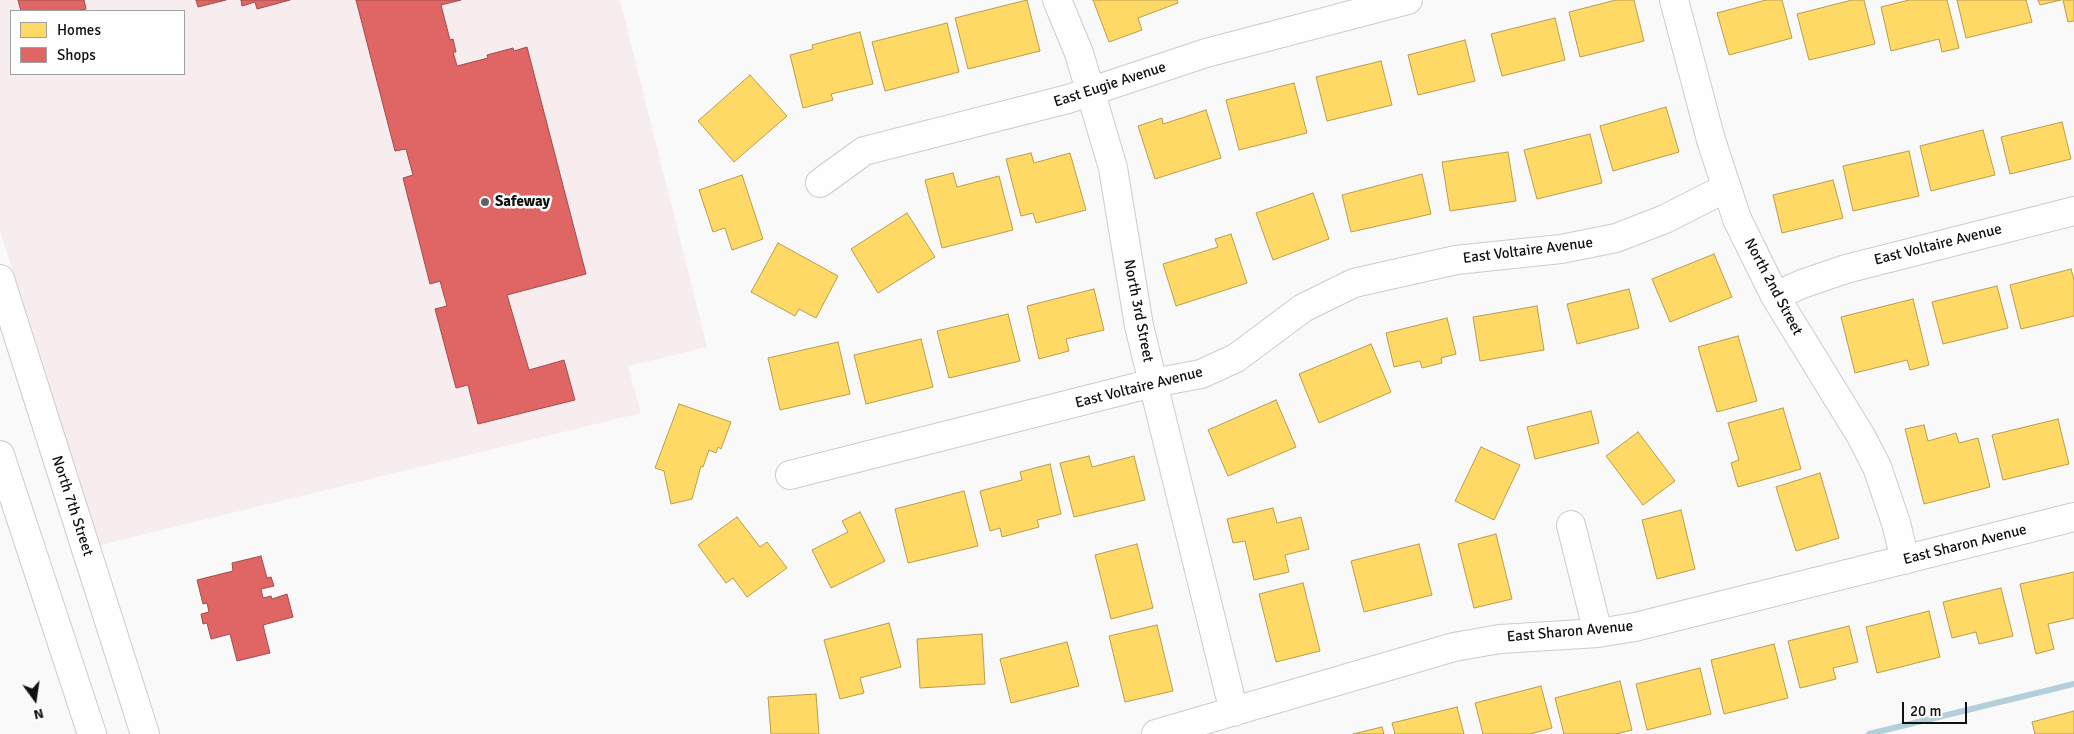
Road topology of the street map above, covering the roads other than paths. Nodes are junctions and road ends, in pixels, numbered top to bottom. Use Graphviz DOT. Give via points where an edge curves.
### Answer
graph roads {
  1 [pos="1057,0"];
  2 [pos="1408,0"];
  3 [pos="1674,0"];
  4 [pos="1091,92"];
  5 [pos="820,183"];
  6 [pos="1726,188"];
  7 [pos="2074,211"];
  8 [pos="0,279"];
  9 [pos="1775,296"];
  10 [pos="1153,383"];
  11 [pos="0,455"];
  12 [pos="790,475"];
  13 [pos="2074,517"];
  14 [pos="1570,525"];
  15 [pos="1905,560"];
  16 [pos="1598,633"];
  17 [pos="1234,712"];
  18 [pos="92,734"];
  19 [pos="146,734"];
  20 [pos="1156,734"];
  1 -- 4 [label="street, North 3rd Street"];
  2 -- 4 [label="street, East Eugie Avenue" via="1206,53"];
  3 -- 6 [label="street, North 2nd Street"];
  4 -- 5 [label="street, East Eugie Avenue" via="864,151"];
  4 -- 10 [label="street, North 3rd Street" via="1113,168 1139,326"];
  6 -- 9 [label="street, North 2nd Street" via="1737,219"];
  6 -- 10 [label="street, East Voltaire Avenue" via="1665,219 1616,238 1561,249 1456,260 1354,282 1303,308 1236,358 1201,374"];
  7 -- 9 [label="street, East Voltaire Avenue" via="1846,269"];
  8 -- 19 [label="street, North 7th Street"];
  9 -- 15 [label="street, North 2nd Street" via="1877,467"];
  10 -- 12 [label="street, East Voltaire Avenue"];
  10 -- 17 [label="street, North 3rd Street"];
  11 -- 18 [label="street"];
  13 -- 15 [label="street, East Sharon Avenue"];
  14 -- 16 [label="street"];
  15 -- 16 [label="street, East Sharon Avenue" via="1635,627"];
  16 -- 17 [label="street, East Sharon Avenue" via="1500,639 1454,647"];
  17 -- 20 [label="street, East Sharon Avenue"];
}
